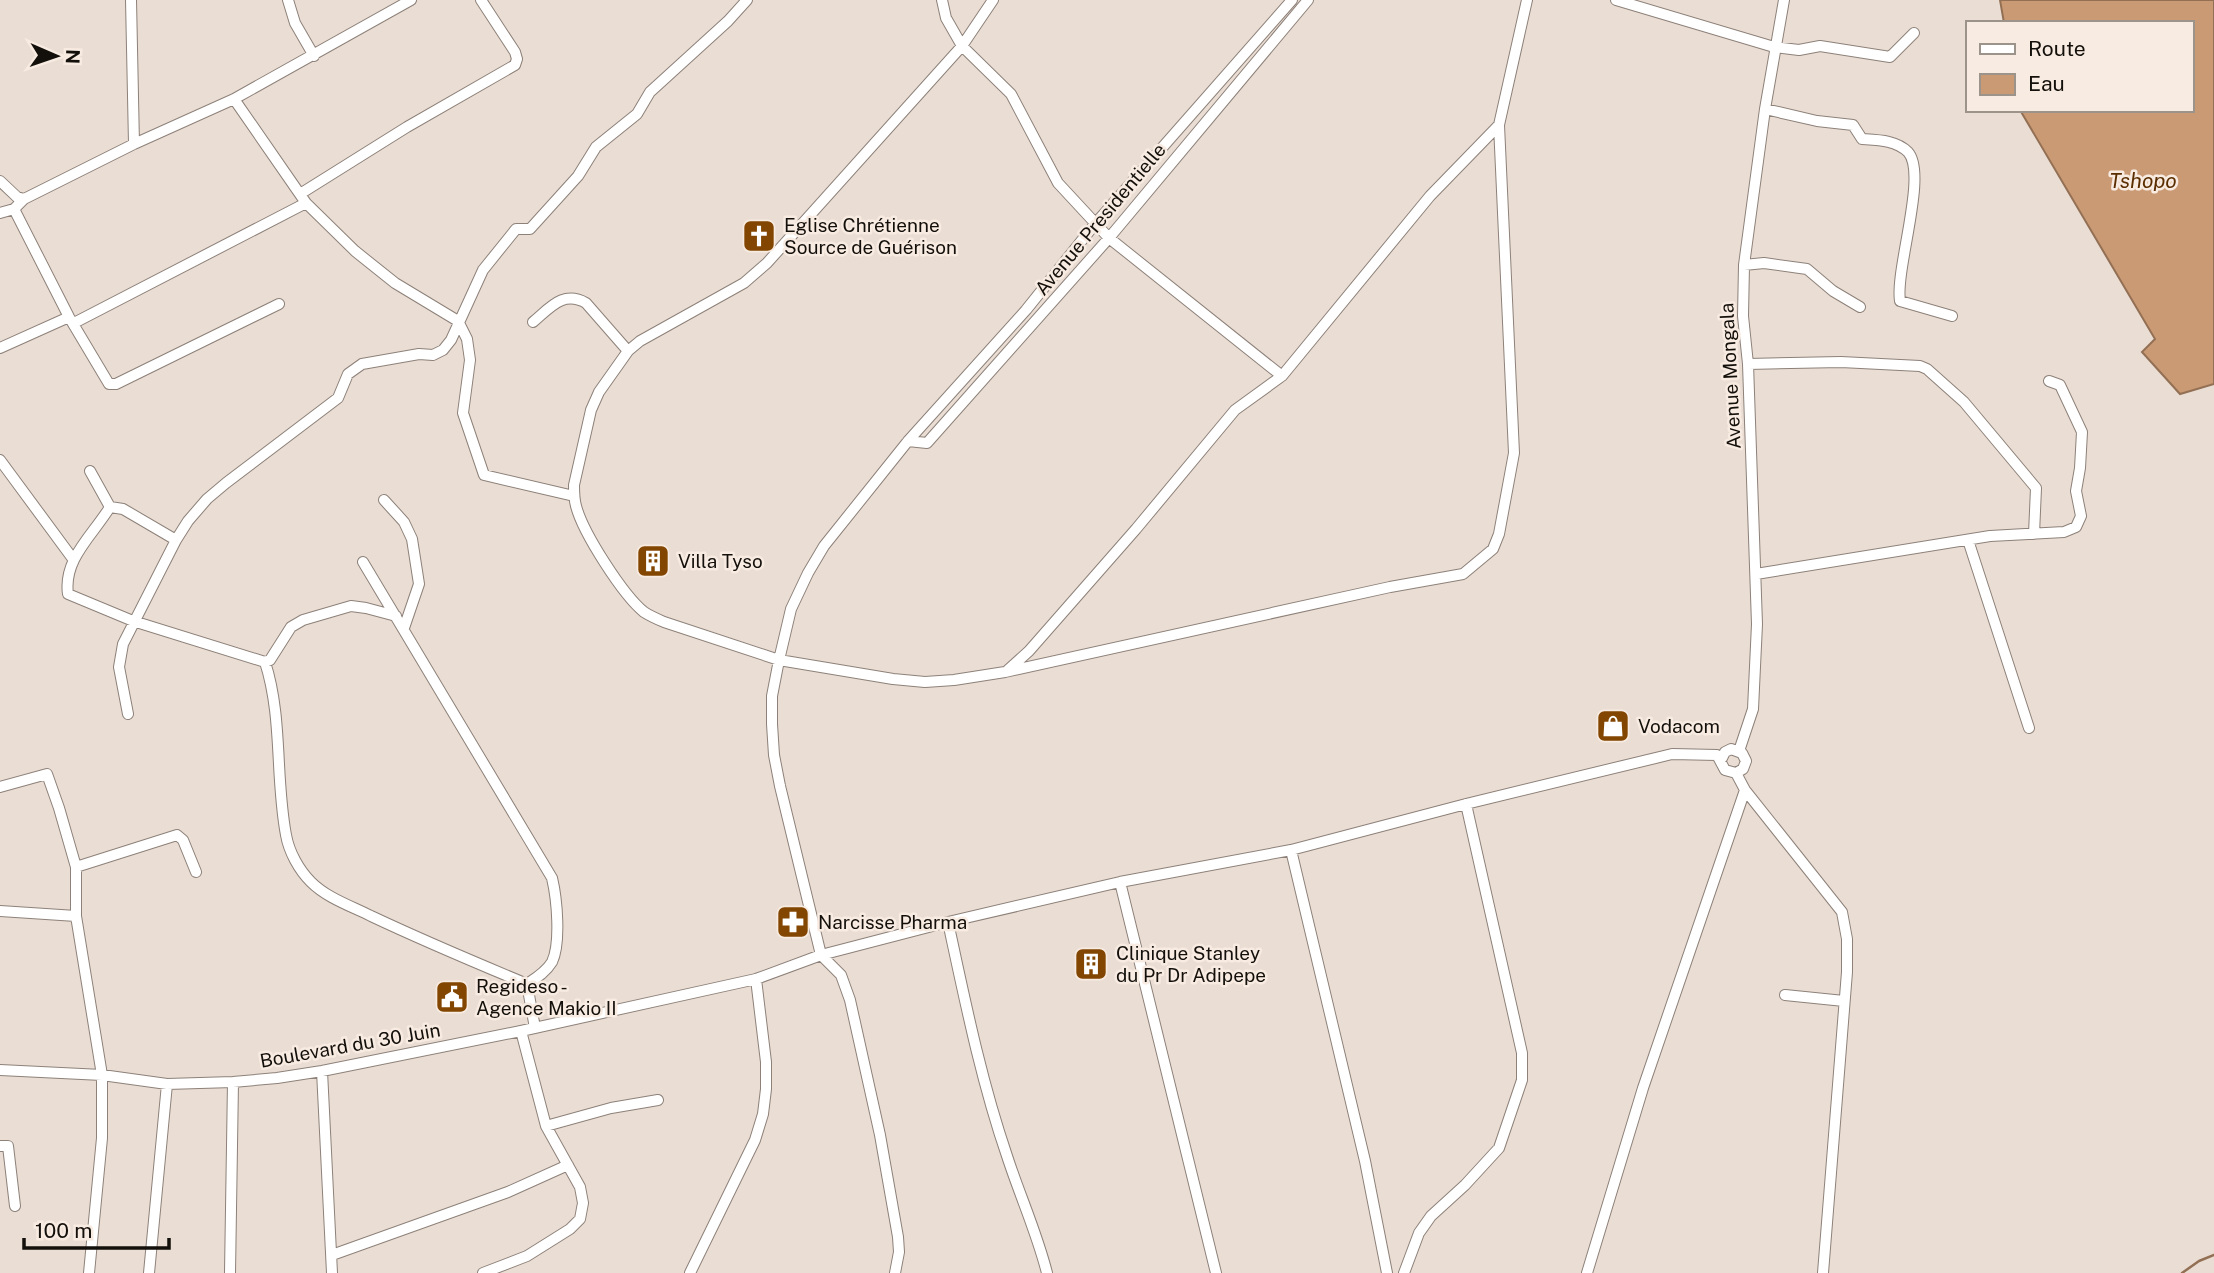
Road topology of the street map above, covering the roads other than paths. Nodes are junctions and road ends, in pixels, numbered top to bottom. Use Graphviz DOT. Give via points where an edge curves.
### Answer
graph roads {
  1 [pos="131,0"];
  2 [pos="288,0"];
  3 [pos="411,0"];
  4 [pos="481,0"];
  5 [pos="747,0"];
  6 [pos="942,0"];
  7 [pos="993,0"];
  8 [pos="1292,0"];
  9 [pos="1308,0"];
  10 [pos="1527,0"];
  11 [pos="1616,0"];
  12 [pos="1784,0"];
  13 [pos="1914,33"];
  14 [pos="962,46"];
  15 [pos="1774,47"];
  16 [pos="314,56"];
  17 [pos="234,99"];
  18 [pos="1765,109"];
  19 [pos="1499,125"];
  20 [pos="134,144"];
  21 [pos="0,181"];
  22 [pos="303,198"];
  23 [pos="24,199"];
  24 [pos="14,209"];
  25 [pos="0,213"];
  26 [pos="1095,224"];
  27 [pos="1109,237"];
  28 [pos="1744,265"];
  29 [pos="279,304"];
  30 [pos="1860,307"];
  31 [pos="1026,310"];
  32 [pos="1952,316"];
  33 [pos="71,320"];
  34 [pos="458,321"];
  35 [pos="533,322"];
  36 [pos="1036,322"];
  37 [pos="0,348"];
  38 [pos="628,351"];
  39 [pos="1748,364"];
  40 [pos="1282,376"];
  41 [pos="2049,381"];
  42 [pos="908,441"];
  43 [pos="0,460"];
  44 [pos="90,471"];
  45 [pos="574,496"];
  46 [pos="384,500"];
  47 [pos="110,507"];
  48 [pos="2034,534"];
  49 [pos="176,540"];
  50 [pos="1968,540"];
  51 [pos="73,559"];
  52 [pos="363,562"];
  53 [pos="1756,574"];
  54 [pos="396,616"];
  55 [pos="133,621"];
  56 [pos="404,628"];
  57 [pos="779,660"];
  58 [pos="265,662"];
  59 [pos="1005,671"];
  60 [pos="128,714"];
  61 [pos="2029,728"];
  62 [pos="1739,751"];
  63 [pos="1717,755"];
  64 [pos="1736,773"];
  65 [pos="0,787"];
  66 [pos="1745,790"];
  67 [pos="1466,804"];
  68 [pos="1291,850"];
  69 [pos="76,867"];
  70 [pos="196,872"];
  71 [pos="1120,882"];
  72 [pos="0,911"];
  73 [pos="76,916"];
  74 [pos="948,922"];
  75 [pos="821,955"];
  76 [pos="756,979"];
  77 [pos="527,984"];
  78 [pos="1785,995"];
  79 [pos="1844,1001"];
  80 [pos="535,1028"];
  81 [pos="521,1031"];
  82 [pos="0,1070"];
  83 [pos="322,1071"];
  84 [pos="102,1075"];
  85 [pos="233,1082"];
  86 [pos="167,1084"];
  87 [pos="658,1100"];
  88 [pos="546,1126"];
  89 [pos="0,1146"];
  90 [pos="568,1165"];
  91 [pos="15,1206"];
  92 [pos="332,1255"];
  93 [pos="89,1273"];
  94 [pos="149,1273"];
  95 [pos="230,1273"];
  96 [pos="332,1273"];
  97 [pos="483,1273"];
  98 [pos="691,1273"];
  99 [pos="895,1273"];
  100 [pos="1047,1273"];
  101 [pos="1216,1273"];
  102 [pos="1387,1273"];
  103 [pos="1404,1273"];
  104 [pos="1587,1273"];
  105 [pos="1823,1273"];
  1 -- 20 [label="street"];
  2 -- 16 [label="street"];
  3 -- 16 [label="street"];
  4 -- 22 [label="street" via="515,52 515,65 407,127"];
  5 -- 34 [label="street" via="650,92 637,114 596,148 578,176 530,229 516,229 483,270"];
  6 -- 14 [label="street" via="946,18"];
  7 -- 14 [label="street"];
  8 -- 26 [label="street, Avenue Presidentielle"];
  9 -- 27 [label="street, Avenue Presidentielle"];
  10 -- 19 [label="street"];
  11 -- 15 [label="street"];
  12 -- 15 [label="street, Avenue Mongala"];
  13 -- 15 [label="street" via="1890,57 1820,46 1799,51"];
  14 -- 26 [label="street" via="1011,94 1058,183"];
  14 -- 38 [label="street" via="767,263 744,283"];
  15 -- 18 [label="street, Avenue Mongala"];
  16 -- 17 [label="street"];
  17 -- 20 [label="street"];
  17 -- 22 [label="street"];
  18 -- 28 [label="street, Avenue Mongala"];
  18 -- 32 [label="street" via="1853,125 1862,139 1895,144 1910,155 1914,194 1900,301"];
  19 -- 40 [label="street" via="1430,195"];
  19 -- 59 [label="street" via="1514,453 1493,549 1463,573"];
  20 -- 23 [label="street"];
  21 -- 23 [label="street"];
  22 -- 33 [label="street"];
  22 -- 34 [label="street" via="355,251 395,283"];
  23 -- 24 [label="street"];
  24 -- 25 [label="street"];
  24 -- 33 [label="street"];
  26 -- 27 [label="street"];
  26 -- 31 [label="street, Avenue Presidentielle"];
  27 -- 36 [label="street, Avenue Presidentielle"];
  27 -- 40 [label="street"];
  28 -- 30 [label="street" via="1764,263 1807,270"];
  28 -- 39 [label="street, Avenue Mongala"];
  29 -- 33 [label="street" via="113,384 106,382"];
  31 -- 36 [label="street"];
  31 -- 42 [label="street, Avenue Presidentielle"];
  33 -- 37 [label="street"];
  34 -- 45 [label="street" via="470,360 463,413 484,475"];
  34 -- 49 [label="street" via="451,340 433,355 362,364 348,374 338,398 207,499"];
  35 -- 38 [label="street" via="561,299 579,299"];
  36 -- 42 [label="street, Avenue Presidentielle" via="927,443"];
  38 -- 45 [label="street" via="591,410"];
  39 -- 48 [label="street" via="1841,362 1927,369 1964,402 2036,488"];
  39 -- 53 [label="street, Avenue Mongala"];
  40 -- 59 [label="street" via="1235,410 1056,621"];
  41 -- 48 [label="street" via="2060,385 2082,432 2076,491 2081,516 2076,527 2064,532"];
  42 -- 57 [label="street, Avenue Presidentielle" via="824,546 791,609"];
  43 -- 51 [label="street"];
  44 -- 47 [label="street"];
  45 -- 57 [label="street" via="604,560 646,613"];
  46 -- 56 [label="street" via="408,529 414,552 419,589"];
  47 -- 49 [label="street" via="123,509"];
  47 -- 51 [label="street"];
  48 -- 50 [label="street"];
  49 -- 55 [label="street"];
  50 -- 53 [label="street"];
  50 -- 61 [label="street"];
  51 -- 55 [label="street" via="66,580 68,594"];
  52 -- 54 [label="street"];
  53 -- 62 [label="street, Avenue Mongala" via="1753,709"];
  54 -- 56 [label="street"];
  54 -- 58 [label="street" via="351,606 303,620"];
  55 -- 58 [label="street"];
  55 -- 60 [label="street" via="119,667"];
  56 -- 77 [label="street" via="552,878 556,950 546,970"];
  57 -- 59 [label="street" via="925,682"];
  57 -- 75 [label="street, Avenue Presidentielle" via="772,696 774,755"];
  58 -- 77 [label="street" via="274,689 278,776 287,839 311,882 329,896 410,935"];
  62 -- 63 [label="street, Boulevard du 30 Juin" via="1728,750 1722,758"];
  62 -- 64 [label="street, Avenue Mongala" via="1746,761"];
  63 -- 64 [label="street" via="1725,770"];
  63 -- 67 [label="street, Boulevard du 30 Juin" via="1672,754"];
  64 -- 66 [label="street"];
  65 -- 69 [label="street" via="47,774"];
  66 -- 79 [label="street" via="1842,912 1847,939"];
  66 -- 104 [label="street" via="1650,1068"];
  67 -- 68 [label="street, Boulevard du 30 Juin"];
  67 -- 103 [label="street" via="1522,1054 1522,1080 1499,1148 1419,1233"];
  68 -- 71 [label="street, Boulevard du 30 Juin"];
  68 -- 102 [label="street"];
  69 -- 70 [label="street" via="177,835"];
  69 -- 73 [label="street"];
  71 -- 74 [label="street, Boulevard du 30 Juin"];
  71 -- 101 [label="street"];
  72 -- 73 [label="street"];
  73 -- 84 [label="street"];
  74 -- 75 [label="street, Boulevard du 30 Juin"];
  74 -- 100 [label="street" via="1007,1157"];
  75 -- 76 [label="street, Boulevard du 30 Juin"];
  75 -- 99 [label="street" via="841,975 850,1000 898,1237"];
  76 -- 80 [label="street, Boulevard du 30 Juin"];
  76 -- 98 [label="street" via="766,1062 763,1114"];
  77 -- 80 [label="street"];
  78 -- 79 [label="street"];
  79 -- 105 [label="street"];
  80 -- 81 [label="street, Boulevard du 30 Juin"];
  81 -- 83 [label="street, Boulevard du 30 Juin"];
  81 -- 88 [label="street"];
  82 -- 84 [label="street, Boulevard du 30 Juin"];
  83 -- 85 [label="street, Boulevard du 30 Juin"];
  83 -- 92 [label="street"];
  84 -- 86 [label="street, Boulevard du 30 Juin"];
  84 -- 93 [label="street" via="102,1138"];
  85 -- 86 [label="street, Boulevard du 30 Juin"];
  85 -- 95 [label="street"];
  86 -- 94 [label="street"];
  87 -- 88 [label="street"];
  88 -- 90 [label="street"];
  89 -- 91 [label="street" via="8,1146"];
  90 -- 92 [label="street" via="508,1192"];
  90 -- 97 [label="street" via="580,1187 580,1219 527,1256"];
  92 -- 96 [label="street"];
}
